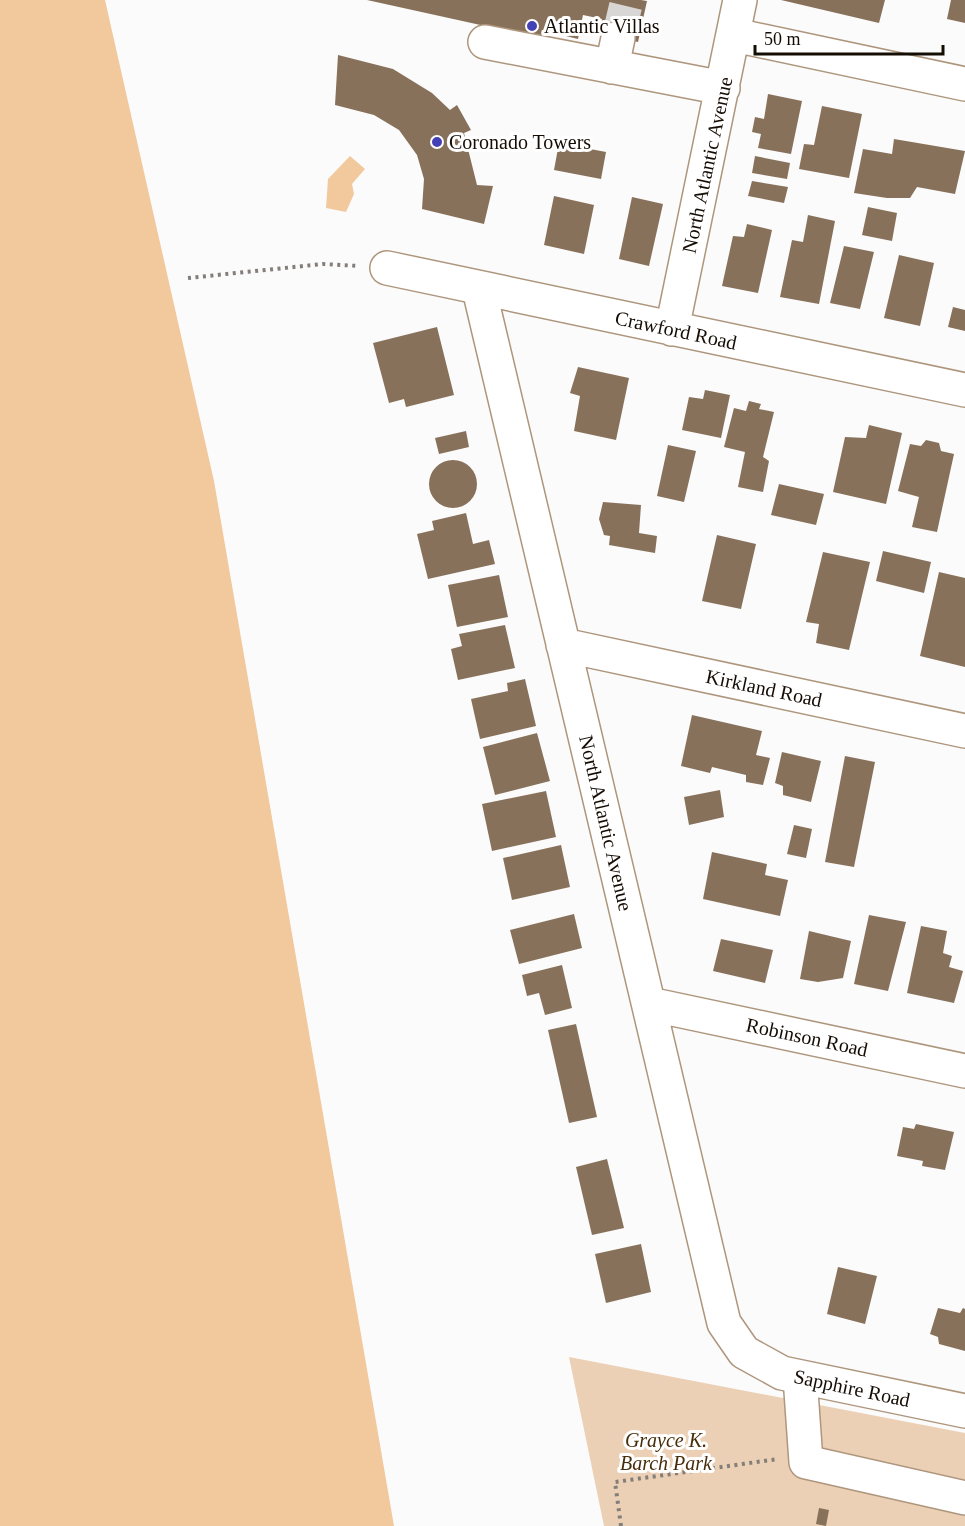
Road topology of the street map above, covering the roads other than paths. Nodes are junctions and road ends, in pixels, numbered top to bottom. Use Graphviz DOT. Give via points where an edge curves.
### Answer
graph roads {
  1 [pos="740,0"];
  2 [pos="734,35"];
  3 [pos="485,42"];
  4 [pos="965,84"];
  5 [pos="723,88"];
  6 [pos="387,268"];
  7 [pos="478,289"];
  8 [pos="672,329"];
  9 [pos="965,390"];
  10 [pos="563,645"];
  11 [pos="965,731"];
  12 [pos="649,1004"];
  13 [pos="965,1071"];
  14 [pos="744,1352"];
  15 [pos="800,1377"];
  16 [pos="965,1412"];
  17 [pos="965,1498"];
  1 -- 2 [label="street, North Atlantic Avenue"];
  2 -- 4 [label="street"];
  2 -- 5 [label="street, North Atlantic Avenue"];
  3 -- 5 [label="street" via="615,52"];
  5 -- 8 [label="street, North Atlantic Avenue"];
  6 -- 7 [label="street, Crawford Road"];
  7 -- 8 [label="street, Crawford Road"];
  7 -- 10 [label="street, North Atlantic Avenue"];
  8 -- 9 [label="street, Crawford Road"];
  10 -- 11 [label="street, Kirkland Road"];
  10 -- 12 [label="street, North Atlantic Avenue"];
  12 -- 13 [label="street, Robinson Road"];
  12 -- 14 [label="street, North Atlantic Avenue" via="724,1323"];
  14 -- 15 [label="street, Sapphire Road" via="782,1373"];
  15 -- 16 [label="street, Sapphire Road"];
  15 -- 17 [label="street" via="806,1462"];
}
